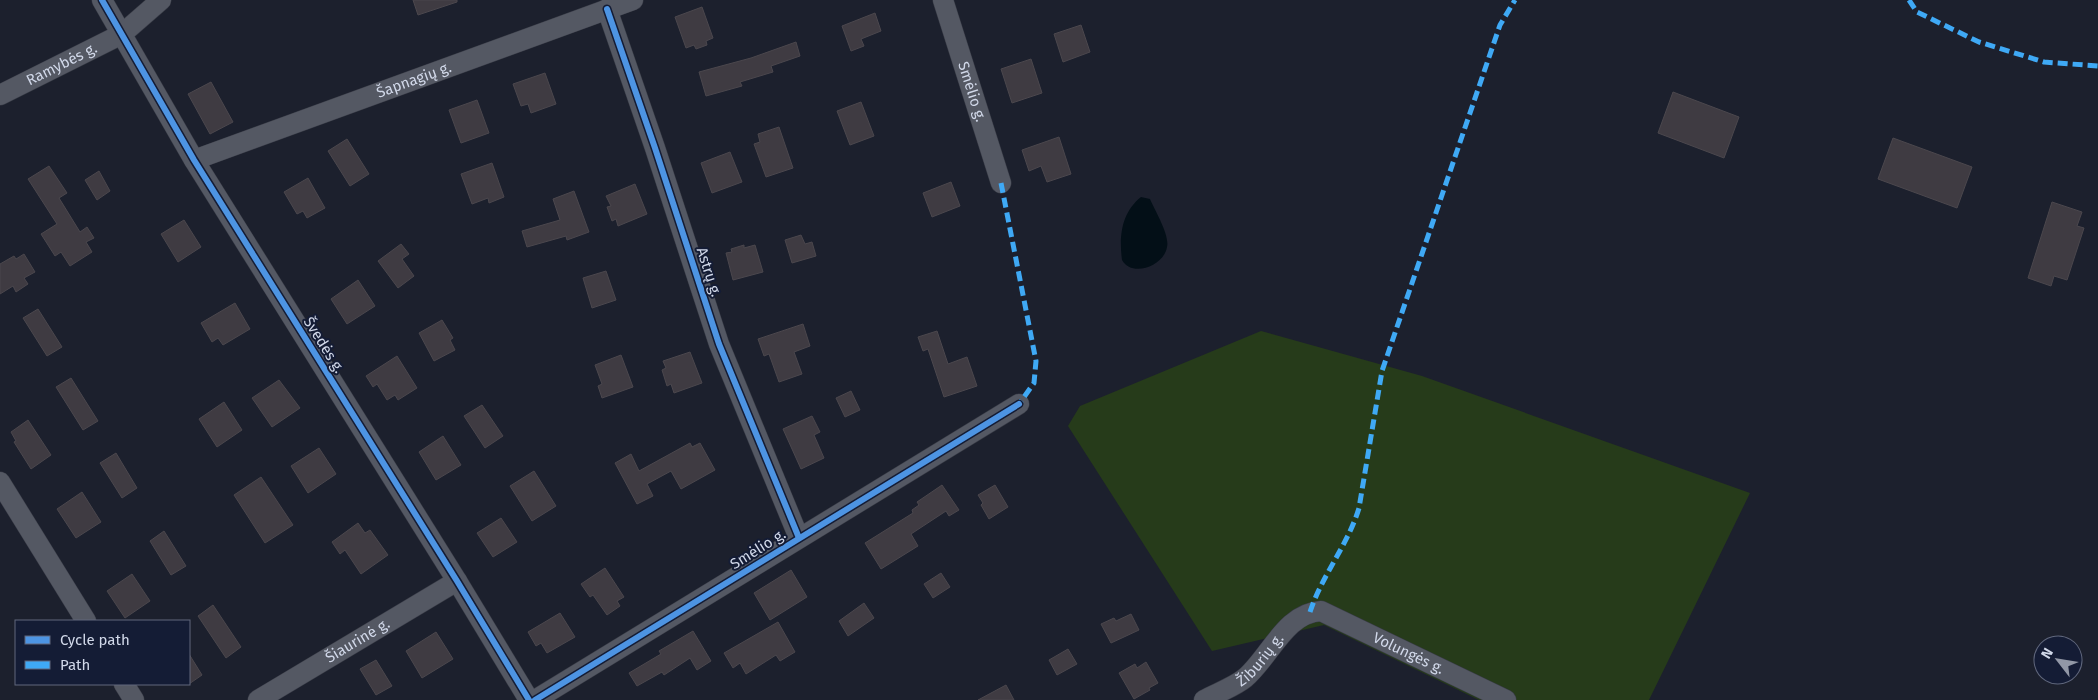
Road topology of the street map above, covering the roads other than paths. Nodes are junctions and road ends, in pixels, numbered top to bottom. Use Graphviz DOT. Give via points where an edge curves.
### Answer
graph roads {
  1 [pos="102,0"];
  2 [pos="161,0"];
  3 [pos="633,0"];
  4 [pos="943,0"];
  5 [pos="607,9"];
  6 [pos="122,34"];
  7 [pos="0,94"];
  8 [pos="194,160"];
  9 [pos="1001,183"];
  10 [pos="1019,404"];
  11 [pos="0,482"];
  12 [pos="799,538"];
  13 [pos="457,581"];
  14 [pos="1310,612"];
  15 [pos="85,620"];
  16 [pos="125,685"];
  17 [pos="134,700"];
  18 [pos="258,700"];
  19 [pos="529,700"];
  20 [pos="535,700"];
  21 [pos="1204,700"];
  22 [pos="1506,700"];
  1 -- 6 [label="street, Švedės g."];
  2 -- 6 [label="street, Ramybės g."];
  3 -- 5 [label="street, Šapnagių g."];
  4 -- 9 [label="street, Smėlio g."];
  5 -- 8 [label="street, Šapnagių g."];
  5 -- 12 [label="street, Astrų g." via="719,344"];
  6 -- 7 [label="street, Ramybės g."];
  6 -- 8 [label="street, Švedės g."];
  8 -- 13 [label="street, Švedės g."];
  10 -- 12 [label="street, Smėlio g."];
  11 -- 15 [label="street"];
  12 -- 20 [label="street, Smėlio g."];
  13 -- 18 [label="street, Šiaurinė g."];
  13 -- 19 [label="street, Švedės g."];
  14 -- 21 [label="street, Žiburių g." via="1288,627 1244,678"];
  14 -- 22 [label="street, Volungės g." via="1321,611"];
  16 -- 17 [label="street"];
}
